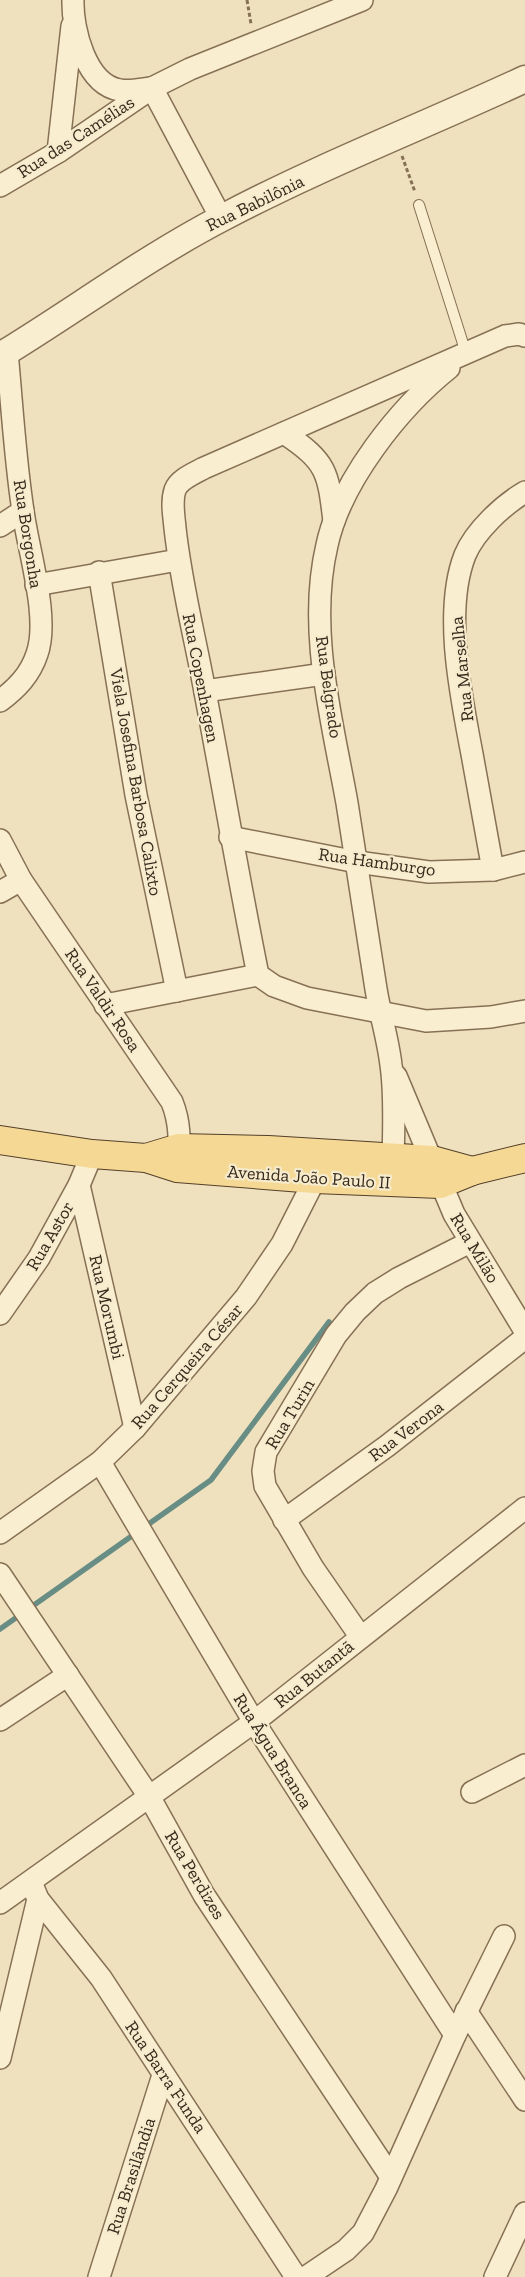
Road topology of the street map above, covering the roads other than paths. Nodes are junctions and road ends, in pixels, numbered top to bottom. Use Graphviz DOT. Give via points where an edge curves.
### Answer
graph roads {
  1 [pos="362,0"];
  2 [pos="73,8"];
  3 [pos="525,79"];
  4 [pos="152,88"];
  5 [pos="58,152"];
  6 [pos="0,186"];
  7 [pos="419,205"];
  8 [pos="221,218"];
  9 [pos="525,336"];
  10 [pos="466,353"];
  11 [pos="3,354"];
  12 [pos="284,433"];
  13 [pos="525,492"];
  14 [pos="23,511"];
  15 [pos="334,521"];
  16 [pos="0,526"];
  17 [pos="178,560"];
  18 [pos="99,572"];
  19 [pos="36,585"];
  20 [pos="324,674"];
  21 [pos="205,691"];
  22 [pos="0,701"];
  23 [pos="230,837"];
  24 [pos="0,840"];
  25 [pos="357,862"];
  26 [pos="525,862"];
  27 [pos="493,870"];
  28 [pos="21,880"];
  29 [pos="0,892"];
  30 [pos="258,975"];
  31 [pos="177,991"];
  32 [pos="105,1006"];
  33 [pos="525,1011"];
  34 [pos="380,1012"];
  35 [pos="391,1066"];
  36 [pos="0,1140"];
  37 [pos="92,1154"];
  38 [pos="178,1158"];
  39 [pos="525,1158"];
  40 [pos="316,1167"];
  41 [pos="393,1170"];
  42 [pos="436,1172"];
  43 [pos="78,1185"];
  44 [pos="470,1242"];
  45 [pos="0,1314"];
  46 [pos="525,1331"];
  47 [pos="525,1338"];
  48 [pos="136,1428"];
  49 [pos="100,1462"];
  50 [pos="525,1508"];
  51 [pos="284,1520"];
  52 [pos="0,1533"];
  53 [pos="0,1574"];
  54 [pos="360,1636"];
  55 [pos="68,1675"];
  56 [pos="0,1720"];
  57 [pos="254,1722"];
  58 [pos="525,1765"];
  59 [pos="472,1792"];
  60 [pos="150,1798"];
  61 [pos="35,1890"];
  62 [pos="0,1902"];
  63 [pos="504,1936"];
  64 [pos="466,2011"];
  65 [pos="455,2035"];
  66 [pos="1,2048"];
  67 [pos="163,2075"];
  68 [pos="525,2100"];
  69 [pos="391,2177"];
  70 [pos="525,2212"];
  71 [pos="99,2277"];
  72 [pos="296,2277"];
  73 [pos="306,2277"];
  74 [pos="495,2277"];
  1 -- 4 [label="street, Rua das Camélias" via="190,69"];
  2 -- 4 [label="street" via="80,44 97,77 119,90"];
  2 -- 5 [label="street"];
  3 -- 8 [label="street, Rua Babilônia"];
  4 -- 5 [label="street, Rua das Camélias"];
  4 -- 8 [label="street"];
  5 -- 6 [label="street, Rua das Camélias"];
  7 -- 10 [label="lane"];
  8 -- 11 [label="street, Rua Babilônia" via="92,295"];
  9 -- 10 [label="street, Rua Copenhagen" via="505,336"];
  10 -- 12 [label="street, Rua Copenhagen"];
  10 -- 15 [label="street, Rua Belgrado" via="414,398 385,434"];
  11 -- 14 [label="street, Rua Borgonha"];
  12 -- 15 [label="street" via="309,450 323,467"];
  12 -- 17 [label="street, Rua Copenhagen" via="204,468 179,484 173,504"];
  13 -- 27 [label="street, Rua Marselha" via="513,499 482,530 466,554 457,586 454,624 465,713"];
  14 -- 16 [label="street"];
  14 -- 19 [label="street, Rua Borgonha"];
  15 -- 20 [label="street, Rua Belgrado" via="318,592"];
  17 -- 18 [label="street"];
  17 -- 21 [label="street, Rua Copenhagen"];
  18 -- 19 [label="street"];
  18 -- 31 [label="street, Viela Josefina Barbosa Calixto" via="136,795"];
  19 -- 22 [label="street, Rua Borgonha" via="41,631 38,654 22,684"];
  20 -- 21 [label="street"];
  20 -- 25 [label="street, Rua Belgrado"];
  21 -- 23 [label="street, Rua Copenhagen"];
  23 -- 25 [label="street, Rua Hamburgo"];
  23 -- 30 [label="street, Rua Copenhagen"];
  24 -- 28 [label="street, Rua Valdir Rosa"];
  25 -- 27 [label="street, Rua Hamburgo" via="429,872"];
  25 -- 34 [label="street, Rua Belgrado"];
  26 -- 27 [label="street, Rua Hamburgo"];
  28 -- 29 [label="street"];
  28 -- 32 [label="street, Rua Valdir Rosa"];
  30 -- 31 [label="street"];
  30 -- 34 [label="street" via="274,986 307,998"];
  31 -- 32 [label="street"];
  32 -- 38 [label="street, Rua Valdir Rosa" via="172,1102 177,1114"];
  33 -- 34 [label="street" via="492,1017 426,1021"];
  34 -- 35 [label="street, Rua Belgrado"];
  35 -- 41 [label="street, Rua Belgrado"];
  35 -- 42 [label="street, Rua Belgrado"];
  36 -- 37 [label="main road, Avenida João Paulo II"];
  37 -- 38 [label="main road, Avenida João Paulo II"];
  37 -- 43 [label="street, Rua Astor"];
  38 -- 40 [label="main road, Avenida João Paulo II"];
  39 -- 42 [label="main road, Avenida João Paulo II" via="472,1171"];
  40 -- 41 [label="main road, Avenida João Paulo II"];
  40 -- 48 [label="street, Rua Cerqueira César" via="282,1244 246,1297"];
  41 -- 42 [label="main road, Avenida João Paulo II"];
  42 -- 44 [label="street, Rua Milão"];
  43 -- 45 [label="street, Rua Astor" via="40,1258"];
  43 -- 48 [label="street, Rua Morumbi"];
  44 -- 46 [label="street, Rua Milão"];
  44 -- 51 [label="street, Rua Turin" via="375,1293 336,1335 266,1452 263,1471 266,1486"];
  47 -- 51 [label="street, Rua Verona" via="387,1446"];
  48 -- 49 [label="street, Rua Cerqueira César"];
  49 -- 52 [label="street, Rua Cerqueira César"];
  49 -- 57 [label="street, Rua Água Branca"];
  50 -- 54 [label="street, Rua Butantã"];
  51 -- 54 [label="street, Rua Turin"];
  53 -- 55 [label="street, Rua Perdizes"];
  54 -- 57 [label="street, Rua Butantã"];
  55 -- 56 [label="street"];
  55 -- 60 [label="street, Rua Perdizes"];
  57 -- 60 [label="street, Rua Butantã"];
  57 -- 65 [label="street, Rua Água Branca"];
  58 -- 59 [label="street"];
  60 -- 61 [label="street, Rua Butantã"];
  60 -- 69 [label="street, Rua Perdizes" via="204,1895"];
  61 -- 62 [label="street, Rua Butantã"];
  61 -- 66 [label="street"];
  61 -- 67 [label="street, Rua Barra Funda" via="101,1978"];
  63 -- 64 [label="street"];
  64 -- 65 [label="street"];
  64 -- 68 [label="street"];
  65 -- 69 [label="street"];
  67 -- 71 [label="street, Rua Brasilândia"];
  67 -- 72 [label="street, Rua Barra Funda" via="207,2137"];
  69 -- 73 [label="street" via="363,2233 346,2250"];
  70 -- 74 [label="street"];
}
